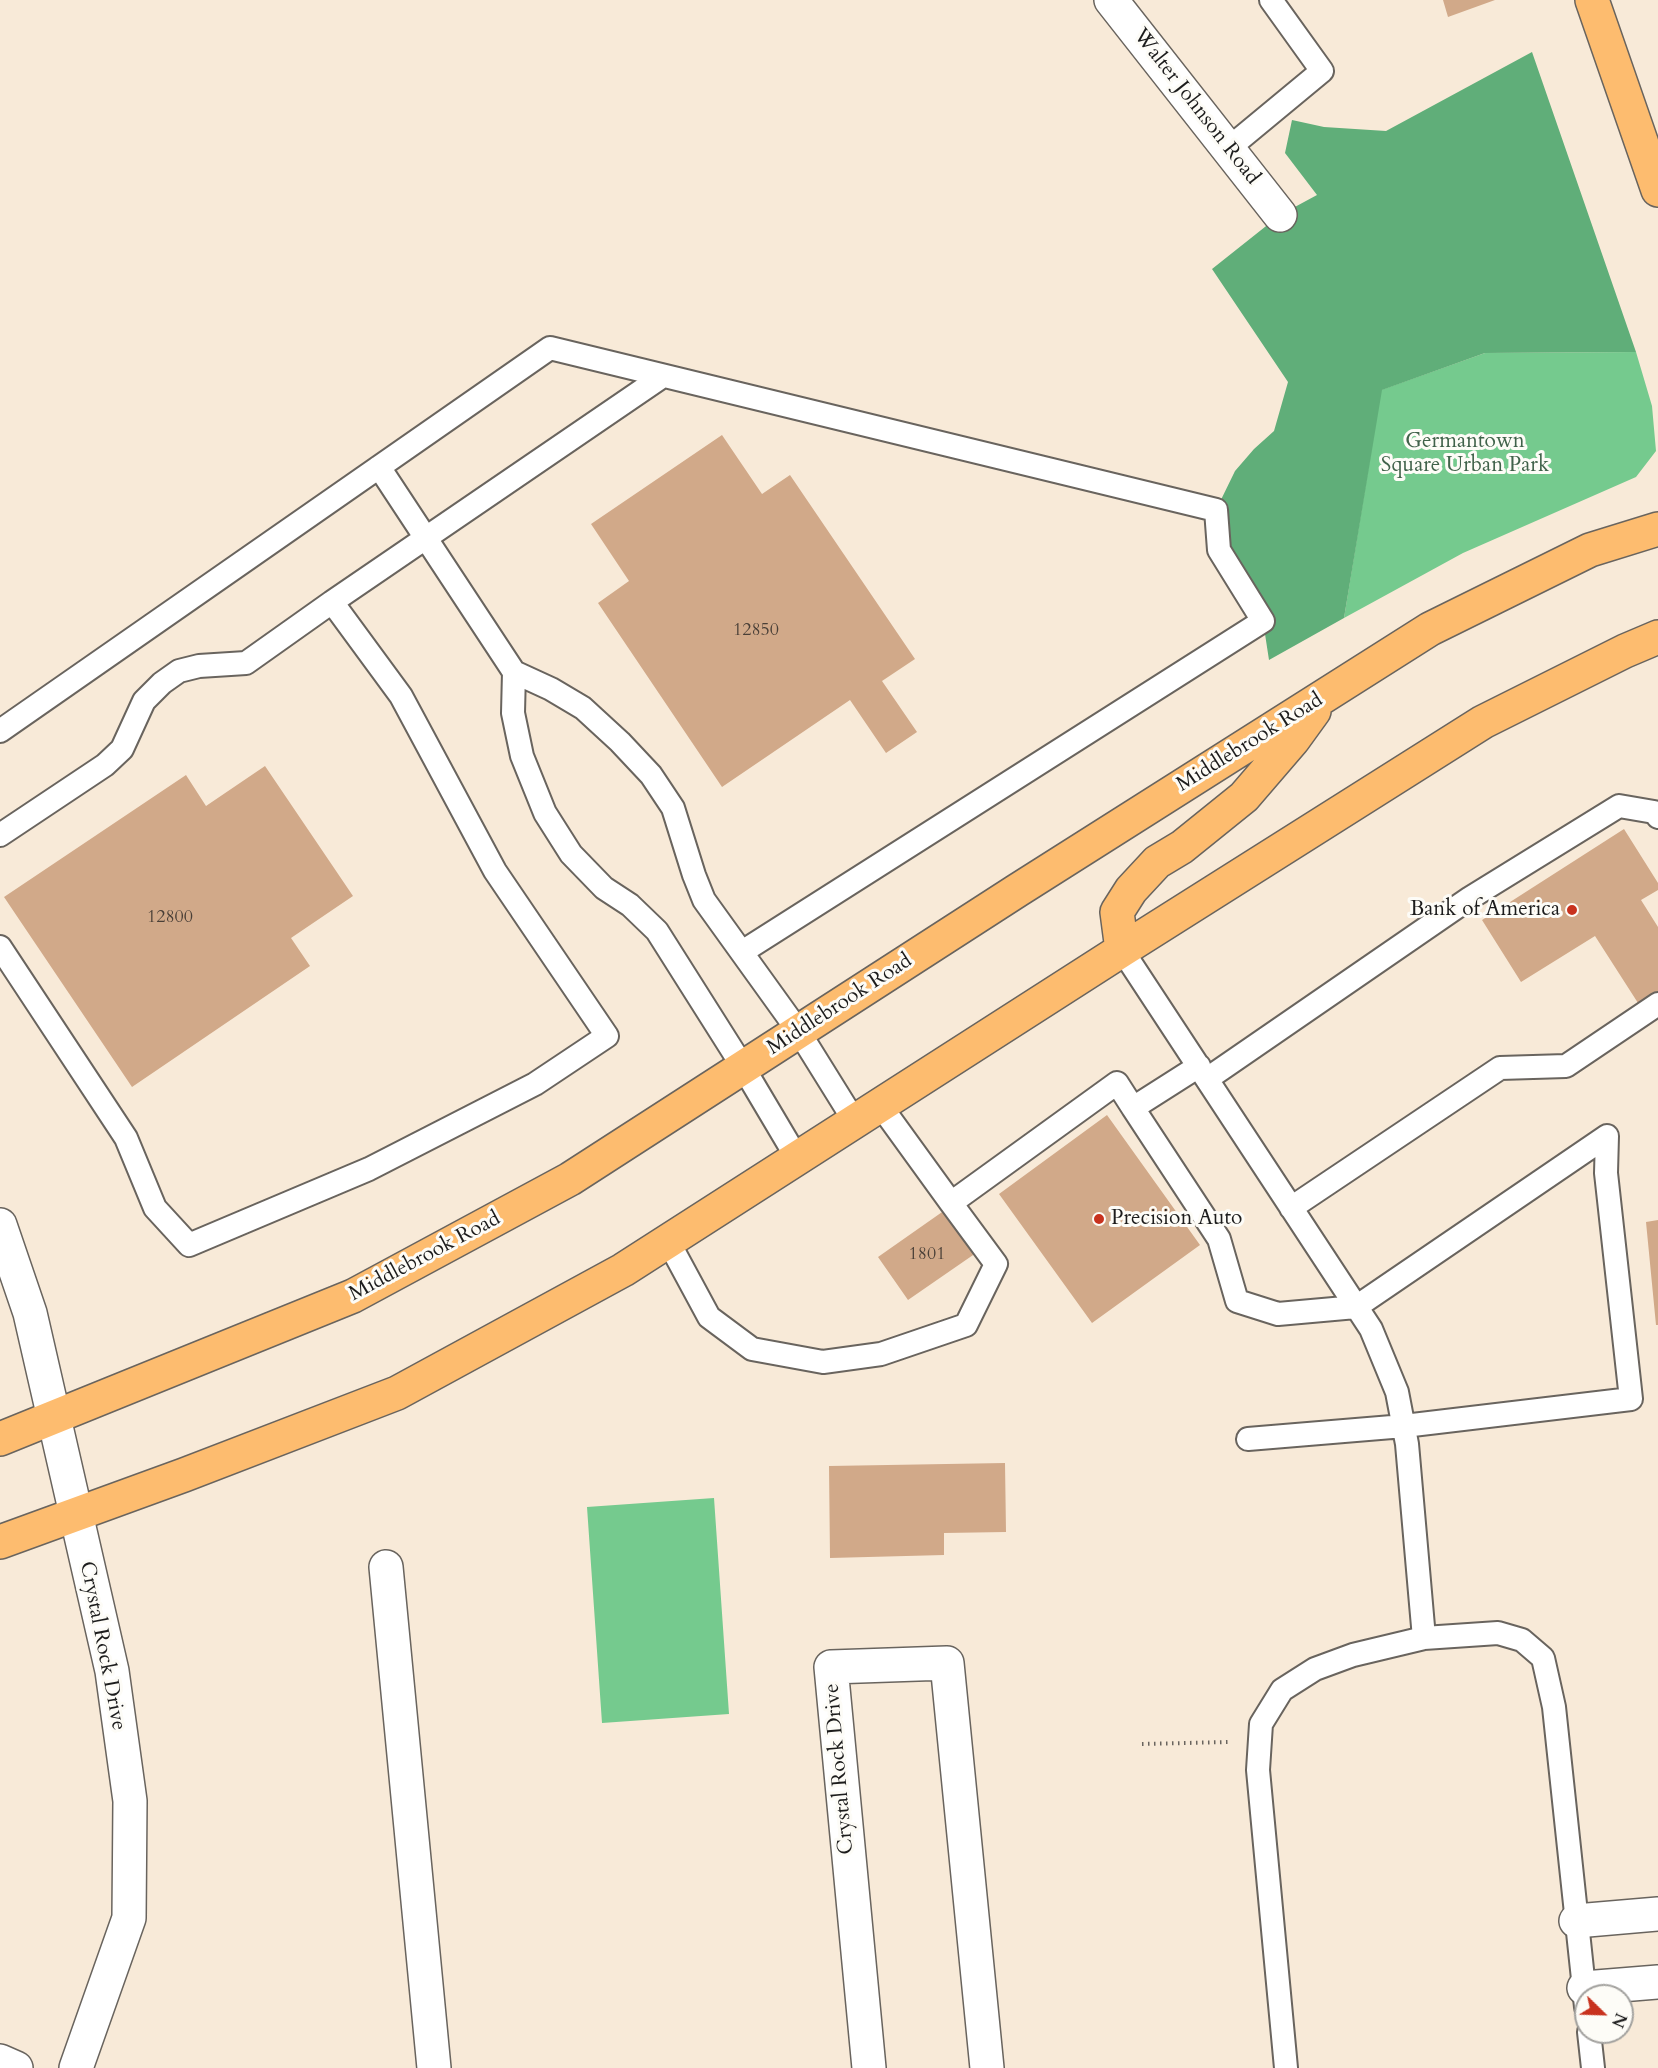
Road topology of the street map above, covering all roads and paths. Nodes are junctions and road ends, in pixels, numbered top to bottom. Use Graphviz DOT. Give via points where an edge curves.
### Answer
graph roads {
  1 [pos="1112,0"];
  2 [pos="1271,0"];
  3 [pos="1592,0"];
  4 [pos="1229,148"];
  5 [pos="1658,190"];
  6 [pos="1280,215"];
  7 [pos="663,376"];
  8 [pos="379,467"];
  9 [pos="1658,529"];
  10 [pos="425,538"];
  11 [pos="332,602"];
  12 [pos="1658,637"];
  13 [pos="514,672"];
  14 [pos="1323,697"];
  15 [pos="0,731"];
  16 [pos="1658,817"];
  17 [pos="0,836"];
  18 [pos="0,947"];
  19 [pos="1122,950"];
  20 [pos="742,952"];
  21 [pos="1658,1004"];
  22 [pos="799,1032"];
  23 [pos="743,1067"];
  24 [pos="1203,1073"];
  25 [pos="1133,1108"];
  26 [pos="867,1113"];
  27 [pos="797,1158"];
  28 [pos="951,1203"];
  29 [pos="1292,1208"];
  30 [pos="0,1225"];
  31 [pos="668,1241"];
  32 [pos="1356,1307"];
  33 [pos="54,1419"];
  34 [pos="1404,1426"];
  35 [pos="0,1439"];
  36 [pos="1248,1439"];
  37 [pos="75,1516"];
  38 [pos="0,1542"];
  39 [pos="386,1568"];
  40 [pos="1424,1638"];
  41 [pos="1260,1741"];
  42 [pos="1142,1744"];
  43 [pos="1658,1914"];
  44 [pos="1576,1921"];
  45 [pos="1658,1982"];
  46 [pos="1583,1984"];
  47 [pos="1634,1987"];
  48 [pos="1590,2044"];
  49 [pos="0,2061"];
  50 [pos="16,2068"];
  51 [pos="76,2068"];
  52 [pos="434,2068"];
  53 [pos="869,2068"];
  54 [pos="987,2068"];
  55 [pos="1286,2068"];
  56 [pos="1593,2068"];
  1 -- 4 [label="street, Walter Johnson Road"];
  2 -- 4 [label="lane" via="1322,70"];
  3 -- 5 [label="main road"];
  4 -- 6 [label="street, Walter Johnson Road"];
  7 -- 8 [label="lane" via="550,348"];
  7 -- 10 [label="lane"];
  7 -- 20 [label="lane" via="1216,510 1219,550 1263,621"];
  8 -- 10 [label="lane"];
  8 -- 15 [label="lane"];
  9 -- 14 [label="main road, Middlebrook Road" via="1590,550 1441,624"];
  10 -- 11 [label="lane"];
  10 -- 13 [label="lane"];
  11 -- 17 [label="lane" via="246,663 179,671 144,701 122,749 105,765"];
  11 -- 18 [label="lane" via="401,696 495,871 607,1036 536,1084 369,1169 189,1245 155,1209 126,1138"];
  12 -- 19 [label="main road" via="1483,722"];
  13 -- 20 [label="lane" via="583,708 651,776 673,808 704,900"];
  13 -- 23 [label="lane" via="513,713 522,756 545,813 571,854 604,888 630,905 657,931"];
  14 -- 19 [label="main road" via="1293,740 1244,797 1157,862 1131,890 1117,912"];
  14 -- 22 [label="main road, Middlebrook Road"];
  16 -- 24 [label="lane" via="1654,812 1619,806 1470,898"];
  19 -- 24 [label="lane"];
  19 -- 26 [label="main road"];
  20 -- 22 [label="lane"];
  21 -- 29 [label="lane" via="1566,1066 1500,1068"];
  22 -- 23 [label="main road, Middlebrook Road"];
  22 -- 26 [label="lane"];
  23 -- 27 [label="lane"];
  23 -- 33 [label="main road, Middlebrook Road" via="570,1179 353,1296"];
  24 -- 25 [label="lane"];
  24 -- 29 [label="lane"];
  25 -- 28 [label="lane" via="1117,1083"];
  25 -- 32 [label="lane" via="1219,1239 1237,1301 1278,1314"];
  26 -- 27 [label="main road"];
  26 -- 28 [label="lane"];
  27 -- 31 [label="main road"];
  28 -- 31 [label="lane" via="996,1264 966,1325 881,1354 823,1362 752,1349 709,1317"];
  29 -- 32 [label="lane"];
  30 -- 33 [label="street, Crystal Rock Drive" via="30,1313"];
  31 -- 37 [label="main road" via="623,1270 397,1393"];
  32 -- 34 [label="lane" via="1371,1329 1397,1392"];
  32 -- 34 [label="lane" via="1608,1136 1606,1173 1631,1399"];
  33 -- 35 [label="main road, Middlebrook Road"];
  33 -- 37 [label="street, Crystal Rock Drive"];
  34 -- 36 [label="lane"];
  34 -- 40 [label="lane"];
  37 -- 38 [label="main road"];
  37 -- 51 [label="street, Crystal Rock Drive" via="112,1671 130,1801 129,1918"];
  39 -- 52 [label="street"];
  40 -- 41 [label="lane" via="1353,1655 1315,1669 1290,1684 1261,1724"];
  40 -- 44 [label="lane" via="1498,1633 1522,1640 1543,1658 1554,1707"];
  41 -- 42 [label="path"];
  41 -- 55 [label="lane" via="1258,1770"];
  43 -- 44 [label="street"];
  44 -- 46 [label="lane"];
  45 -- 47 [label="street"];
  48 -- 56 [label="lane"];
  49 -- 50 [label="street"];
  53 -- 54 [label="street, Crystal Rock Drive" via="831,1667 946,1663"];
}
